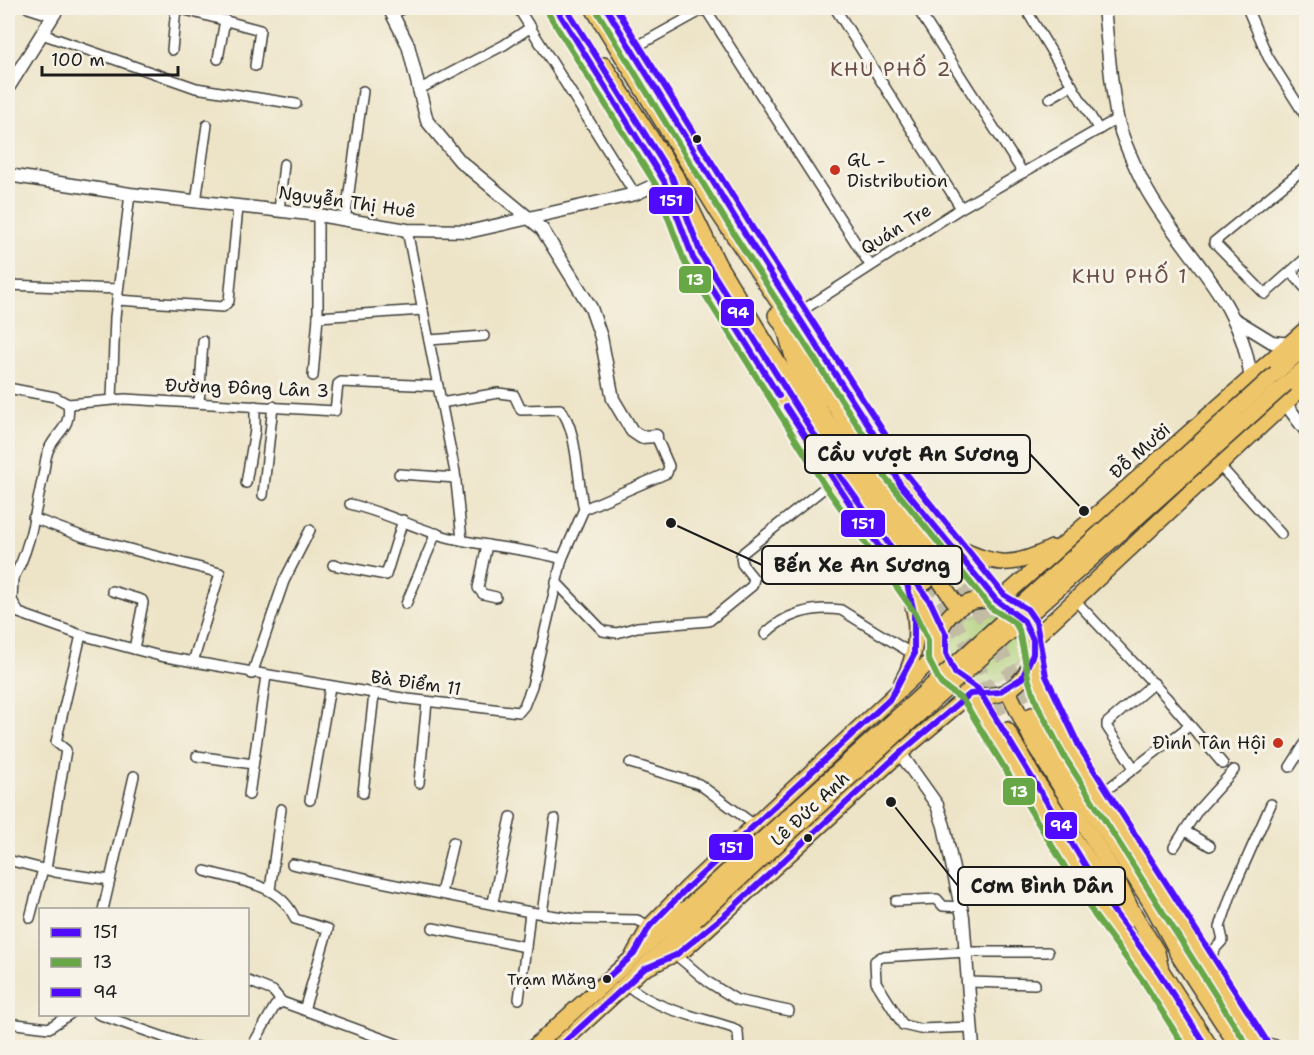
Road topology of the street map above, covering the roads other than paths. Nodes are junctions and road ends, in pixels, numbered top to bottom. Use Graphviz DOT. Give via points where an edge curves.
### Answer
graph roads {
  1 [pos="28,8"];
  2 [pos="177,8"];
  3 [pos="518,8"];
  4 [pos="556,8"];
  5 [pos="567,8"];
  6 [pos="593,8"];
  7 [pos="706,8"];
  8 [pos="835,8"];
  9 [pos="917,8"];
  10 [pos="1025,8"];
  11 [pos="1104,8"];
  12 [pos="1247,8"];
  13 [pos="395,10"];
  14 [pos="56,12"];
  15 [pos="607,17"];
  16 [pos="225,20"];
  17 [pos="531,27"];
  18 [pos="42,34"];
  19 [pos="632,49"];
  20 [pos="172,50"];
  21 [pos="218,59"];
  22 [pos="255,66"];
  23 [pos="1072,85"];
  24 [pos="8,88"];
  25 [pos="418,90"];
  26 [pos="363,91"];
  27 [pos="1050,98"];
  28 [pos="296,104"];
  29 [pos="1306,117"];
  30 [pos="1117,119"];
  31 [pos="207,125"];
  32 [pos="1099,130"];
  33 [pos="284,164"];
  34 [pos="1306,167"];
  35 [pos="1023,173"];
  36 [pos="8,175"];
  37 [pos="670,178"];
  38 [pos="130,194"];
  39 [pos="635,194"];
  40 [pos="196,202"];
  41 [pos="238,207"];
  42 [pos="961,208"];
  43 [pos="279,211"];
  44 [pos="318,215"];
  45 [pos="528,217"];
  46 [pos="345,221"];
  47 [pos="407,230"];
  48 [pos="712,252"];
  49 [pos="1306,258"];
  50 [pos="870,265"];
  51 [pos="1292,273"];
  52 [pos="8,285"];
  53 [pos="118,289"];
  54 [pos="1306,289"];
  55 [pos="715,294"];
  56 [pos="117,300"];
  57 [pos="423,310"];
  58 [pos="318,317"];
  59 [pos="790,320"];
  60 [pos="1236,320"];
  61 [pos="1306,329"];
  62 [pos="484,336"];
  63 [pos="1306,339"];
  64 [pos="429,340"];
  65 [pos="203,341"];
  66 [pos="1291,344"];
  67 [pos="1306,346"];
  68 [pos="1306,367"];
  69 [pos="1306,373"];
  70 [pos="313,376"];
  71 [pos="1281,378"];
  72 [pos="1251,380"];
  73 [pos="1306,384"];
  74 [pos="438,386"];
  75 [pos="8,388"];
  76 [pos="112,399"];
  77 [pos="788,400"];
  78 [pos="199,402"];
  79 [pos="441,403"];
  80 [pos="1285,403"];
  81 [pos="68,404"];
  82 [pos="255,405"];
  83 [pos="273,406"];
  84 [pos="822,414"];
  85 [pos="1306,431"];
  86 [pos="656,436"];
  87 [pos="1219,465"];
  88 [pos="399,474"];
  89 [pos="456,478"];
  90 [pos="833,481"];
  91 [pos="246,483"];
  92 [pos="263,495"];
  93 [pos="350,504"];
  94 [pos="584,509"];
  95 [pos="33,518"];
  96 [pos="403,520"];
  97 [pos="310,530"];
  98 [pos="436,533"];
  99 [pos="1281,534"];
  100 [pos="462,540"];
  101 [pos="1068,541"];
  102 [pos="487,545"];
  103 [pos="954,547"];
  104 [pos="562,559"];
  105 [pos="333,565"];
  106 [pos="949,569"];
  107 [pos="1102,574"];
  108 [pos="10,575"];
  109 [pos="556,582"];
  110 [pos="926,582"];
  111 [pos="112,591"];
  112 [pos="496,597"];
  113 [pos="911,598"];
  114 [pos="1074,599"];
  115 [pos="998,602"];
  116 [pos="406,603"];
  117 [pos="959,609"];
  118 [pos="765,634"];
  119 [pos="81,635"];
  120 [pos="938,638"];
  121 [pos="1033,647"];
  122 [pos="134,649"];
  123 [pos="906,650"];
  124 [pos="937,655"];
  125 [pos="194,662"];
  126 [pos="252,674"];
  127 [pos="266,676"];
  128 [pos="1154,683"];
  129 [pos="330,687"];
  130 [pos="1008,691"];
  131 [pos="374,694"];
  132 [pos="970,694"];
  133 [pos="890,699"];
  134 [pos="427,702"];
  135 [pos="1032,715"];
  136 [pos="1189,726"];
  137 [pos="1007,730"];
  138 [pos="922,733"];
  139 [pos="1306,742"];
  140 [pos="900,753"];
  141 [pos="197,756"];
  142 [pos="630,763"];
  143 [pos="253,764"];
  144 [pos="1223,764"];
  145 [pos="1290,767"];
  146 [pos="1134,768"];
  147 [pos="1234,770"];
  148 [pos="134,776"];
  149 [pos="419,783"];
  150 [pos="363,793"];
  151 [pos="1101,794"];
  152 [pos="249,795"];
  153 [pos="309,800"];
  154 [pos="1271,804"];
  155 [pos="281,809"];
  156 [pos="511,817"];
  157 [pos="555,819"];
  158 [pos="756,826"];
  159 [pos="1185,831"];
  160 [pos="453,842"];
  161 [pos="1210,846"];
  162 [pos="1174,847"];
  163 [pos="8,860"];
  164 [pos="292,864"];
  165 [pos="44,869"];
  166 [pos="205,872"];
  167 [pos="1114,873"];
  168 [pos="110,880"];
  169 [pos="270,890"];
  170 [pos="441,893"];
  171 [pos="896,901"];
  172 [pos="493,902"];
  173 [pos="961,907"];
  174 [pos="103,908"];
  175 [pos="530,912"];
  176 [pos="542,914"];
  177 [pos="690,915"];
  178 [pos="30,918"];
  179 [pos="650,926"];
  180 [pos="433,928"];
  181 [pos="1184,931"];
  182 [pos="526,947"];
  183 [pos="966,952"];
  184 [pos="1048,952"];
  185 [pos="633,954"];
  186 [pos="676,955"];
  187 [pos="1182,960"];
  188 [pos="1142,965"];
  189 [pos="1209,967"];
  190 [pos="644,969"];
  191 [pos="1161,970"];
  192 [pos="249,981"];
  193 [pos="969,982"];
  194 [pos="1035,984"];
  195 [pos="627,985"];
  196 [pos="1176,993"];
  197 [pos="519,999"];
  198 [pos="282,1002"];
  199 [pos="304,1010"];
  200 [pos="789,1011"];
  201 [pos="1217,1013"];
  202 [pos="67,1016"];
  203 [pos="104,1016"];
  204 [pos="8,1023"];
  205 [pos="971,1027"];
  206 [pos="1258,1044"];
  207 [pos="737,1046"];
  208 [pos="203,1047"];
  209 [pos="251,1047"];
  210 [pos="408,1047"];
  211 [pos="533,1047"];
  212 [pos="557,1047"];
  213 [pos="973,1047"];
  214 [pos="1196,1047"];
  215 [pos="1211,1047"];
  216 [pos="1239,1047"];
  217 [pos="1289,1047"];
  1 -- 14 [label="street"];
  2 -- 16 [label="street"];
  2 -- 20 [label="street"];
  3 -- 17 [label="street"];
  4 -- 37 [label="main road"];
  5 -- 37 [label="main road"];
  6 -- 15 [label="main road"];
  7 -- 19 [label="street"];
  7 -- 50 [label="street"];
  8 -- 42 [label="street"];
  9 -- 35 [label="street"];
  10 -- 23 [label="street"];
  11 -- 30 [label="street"];
  12 -- 29 [label="street" via="1268,57"];
  13 -- 25 [label="street"];
  14 -- 18 [label="street"];
  15 -- 19 [label="main road"];
  15 -- 59 [label="main road" via="753,280"];
  16 -- 21 [label="street"];
  16 -- 22 [label="street" via="260,30"];
  17 -- 25 [label="street"];
  17 -- 39 [label="street"];
  18 -- 24 [label="street"];
  18 -- 28 [label="street" via="195,88"];
  19 -- 59 [label="main road"];
  23 -- 27 [label="street"];
  23 -- 32 [label="street"];
  25 -- 45 [label="street" via="427,121 460,161"];
  26 -- 46 [label="street"];
  30 -- 32 [label="street, Quán Tre"];
  30 -- 60 [label="street" via="1150,197"];
  31 -- 40 [label="street"];
  32 -- 35 [label="street, Quán Tre"];
  33 -- 43 [label="street"];
  34 -- 51 [label="street" via="1214,242 1265,294"];
  35 -- 42 [label="street, Quán Tre"];
  36 -- 38 [label="street, Nguyễn Thị Huê"];
  37 -- 39 [label="street, Nguyễn Thị Huê"];
  37 -- 48 [label="main road"];
  37 -- 55 [label="main road" via="688,248"];
  38 -- 40 [label="street, Nguyễn Thị Huê"];
  38 -- 53 [label="street"];
  39 -- 45 [label="street, Nguyễn Thị Huê"];
  40 -- 41 [label="street, Nguyễn Thị Huê"];
  41 -- 43 [label="street, Nguyễn Thị Huê"];
  41 -- 56 [label="street" via="228,301 224,308"];
  42 -- 50 [label="street, Quán Tre"];
  43 -- 44 [label="street, Nguyễn Thị Huê"];
  44 -- 46 [label="street, Nguyễn Thị Huê"];
  44 -- 58 [label="street"];
  45 -- 47 [label="street, Nguyễn Thị Huê" via="478,231"];
  45 -- 86 [label="street" via="542,230 591,308 613,399 632,431 641,437"];
  46 -- 47 [label="street, Nguyễn Thị Huê"];
  47 -- 57 [label="street"];
  48 -- 55 [label="main road"];
  48 -- 77 [label="main road"];
  49 -- 51 [label="street"];
  50 -- 59 [label="street, Quán Tre"];
  51 -- 54 [label="street"];
  52 -- 53 [label="street"];
  53 -- 56 [label="street"];
  55 -- 77 [label="main road"];
  56 -- 76 [label="street"];
  57 -- 58 [label="street"];
  57 -- 64 [label="street"];
  58 -- 70 [label="street"];
  59 -- 84 [label="main road" via="796,368"];
  59 -- 103 [label="main road" via="877,439 892,471"];
  59 -- 106 [label="main road" via="864,453"];
  60 -- 66 [label="street" via="1265,339"];
  60 -- 72 [label="street" via="1248,355"];
  61 -- 66 [label="main road, Đỗ Mười"];
  62 -- 64 [label="street"];
  63 -- 66 [label="main road"];
  64 -- 74 [label="street"];
  65 -- 78 [label="street"];
  66 -- 71 [label="main road"];
  66 -- 72 [label="main road, Đỗ Mười"];
  67 -- 71 [label="main road"];
  68 -- 71 [label="main road"];
  69 -- 80 [label="main road"];
  71 -- 177 [label="main road, bridge" via="942,692"];
  72 -- 101 [label="main road, Đỗ Mười"];
  73 -- 80 [label="main road"];
  74 -- 79 [label="street"];
  74 -- 83 [label="street, Đường Đông Lân 3" via="341,382 335,411"];
  75 -- 81 [label="street" via="55,397"];
  76 -- 78 [label="street, Đường Đông Lân 3"];
  76 -- 81 [label="street, Đường Đông Lân 3"];
  77 -- 84 [label="main road"];
  77 -- 90 [label="main road"];
  77 -- 110 [label="main road"];
  78 -- 82 [label="street, Đường Đông Lân 3"];
  79 -- 89 [label="street"];
  79 -- 94 [label="street" via="498,393 514,395 521,410 560,409 578,460 578,485"];
  80 -- 85 [label="street"];
  80 -- 87 [label="main road"];
  81 -- 95 [label="street" via="70,414 63,432 49,448"];
  82 -- 83 [label="street, Đường Đông Lân 3"];
  82 -- 91 [label="street"];
  83 -- 92 [label="street"];
  84 -- 117 [label="main road"];
  86 -- 94 [label="street" via="669,466 667,473"];
  87 -- 99 [label="street"];
  87 -- 107 [label="main road"];
  88 -- 89 [label="street"];
  89 -- 100 [label="street"];
  90 -- 109 [label="street" via="744,552 742,564 754,579 752,586 709,621 637,627 617,633 603,631"];
  90 -- 113 [label="main road"];
  93 -- 96 [label="street"];
  94 -- 104 [label="street, Bà Điểm 11"];
  95 -- 108 [label="street" via="19,569"];
  95 -- 125 [label="street" via="105,543 220,573"];
  96 -- 98 [label="street"];
  96 -- 105 [label="street" via="386,575"];
  97 -- 126 [label="street" via="284,581"];
  98 -- 100 [label="street"];
  98 -- 116 [label="street"];
  100 -- 102 [label="street"];
  101 -- 103 [label="main road" via="1052,548 1005,553"];
  101 -- 107 [label="main road" via="1072,562 1081,572"];
  101 -- 115 [label="main road, Đỗ Mười"];
  102 -- 104 [label="street"];
  102 -- 112 [label="street" via="478,588 483,594"];
  103 -- 115 [label="main road"];
  104 -- 109 [label="street, Bà Điểm 11"];
  107 -- 114 [label="main road"];
  108 -- 119 [label="street, Bà Điểm 11" via="12,600 18,613"];
  109 -- 134 [label="street, Bà Điểm 11" via="532,686 519,712"];
  111 -- 122 [label="street" via="142,600"];
  113 -- 120 [label="main road"];
  113 -- 123 [label="main road"];
  113 -- 133 [label="main road" via="914,655"];
  114 -- 121 [label="main road"];
  114 -- 128 [label="street"];
  115 -- 117 [label="main road" via="974,601"];
  115 -- 121 [label="main road" via="1021,616"];
  117 -- 120 [label="main road" via="942,625"];
  118 -- 123 [label="street" via="799,612 833,609 841,610"];
  119 -- 122 [label="street, Bà Điểm 11"];
  119 -- 165 [label="street" via="56,742 66,750"];
  120 -- 124 [label="main road"];
  121 -- 130 [label="main road" via="1028,669"];
  121 -- 151 [label="main road" via="1045,700 1072,752"];
  122 -- 125 [label="street, Bà Điểm 11"];
  123 -- 133 [label="main road" via="889,684"];
  124 -- 132 [label="main road" via="948,679"];
  124 -- 133 [label="main road, Lê Đức Anh"];
  125 -- 126 [label="street, Bà Điểm 11"];
  126 -- 127 [label="street, Bà Điểm 11"];
  127 -- 129 [label="street, Bà Điểm 11"];
  127 -- 143 [label="street"];
  128 -- 136 [label="street"];
  128 -- 146 [label="street" via="1107,723"];
  129 -- 131 [label="street, Bà Điểm 11"];
  129 -- 153 [label="street"];
  130 -- 132 [label="main road" via="996,695"];
  130 -- 167 [label="main road" via="1035,746"];
  131 -- 134 [label="street, Bà Điểm 11"];
  131 -- 150 [label="street"];
  132 -- 138 [label="main road, Lê Đức Anh"];
  132 -- 188 [label="main road" via="1103,911"];
  133 -- 138 [label="main road" via="914,714"];
  133 -- 158 [label="main road, Lê Đức Anh"];
  134 -- 149 [label="street"];
  135 -- 187 [label="main road" via="1152,904"];
  136 -- 144 [label="street"];
  136 -- 146 [label="street"];
  137 -- 191 [label="main road" via="1031,773"];
  138 -- 140 [label="main road, Lê Đức Anh"];
  139 -- 145 [label="street"];
  140 -- 173 [label="street" via="937,806"];
  140 -- 186 [label="main road, Lê Đức Anh" via="725,915"];
  141 -- 143 [label="street"];
  142 -- 158 [label="street" via="699,784"];
  143 -- 152 [label="street"];
  146 -- 151 [label="street"];
  147 -- 159 [label="street" via="1198,810"];
  148 -- 168 [label="street"];
  151 -- 181 [label="main road"];
  154 -- 189 [label="street" via="1232,892 1220,927 1223,940 1214,950"];
  155 -- 169 [label="street"];
  156 -- 172 [label="street"];
  157 -- 176 [label="street"];
  158 -- 179 [label="main road, Lê Đức Anh"];
  159 -- 161 [label="street"];
  159 -- 162 [label="street"];
  160 -- 170 [label="street"];
  163 -- 165 [label="street"];
  164 -- 170 [label="street"];
  165 -- 168 [label="street"];
  165 -- 178 [label="street"];
  166 -- 169 [label="street"];
  167 -- 187 [label="main road" via="1143,904"];
  167 -- 191 [label="main road" via="1157,952"];
  168 -- 174 [label="street"];
  169 -- 199 [label="street" via="291,909 295,919 328,928"];
  170 -- 172 [label="street"];
  171 -- 173 [label="street" via="937,899 943,906"];
  172 -- 175 [label="street"];
  173 -- 183 [label="street"];
  175 -- 176 [label="street"];
  175 -- 182 [label="street"];
  176 -- 179 [label="street" via="637,920"];
  177 -- 185 [label="main road, Lê Đức Anh"];
  177 -- 190 [label="main road, Lê Đức Anh"];
  179 -- 185 [label="main road, Lê Đức Anh"];
  180 -- 182 [label="street"];
  181 -- 189 [label="main road"];
  181 -- 201 [label="main road"];
  182 -- 197 [label="street"];
  183 -- 184 [label="street"];
  183 -- 193 [label="street"];
  183 -- 205 [label="street" via="881,957 875,961 875,969 876,982 903,1025 920,1029"];
  185 -- 211 [label="main road, Lê Đức Anh"];
  186 -- 190 [label="main road, Lê Đức Anh"];
  186 -- 200 [label="street" via="737,1000"];
  187 -- 201 [label="main road"];
  188 -- 196 [label="main road"];
  188 -- 214 [label="main road"];
  189 -- 206 [label="main road"];
  190 -- 195 [label="main road, Lê Đức Anh"];
  191 -- 196 [label="main road"];
  192 -- 198 [label="street" via="273,991"];
  193 -- 194 [label="street"];
  193 -- 205 [label="street"];
  195 -- 207 [label="street" via="642,997 673,1010 733,1028 738,1032"];
  195 -- 212 [label="main road, Lê Đức Anh"];
  196 -- 215 [label="main road"];
  198 -- 199 [label="street"];
  198 -- 209 [label="street" via="275,1006"];
  199 -- 210 [label="street"];
  201 -- 216 [label="main road"];
  202 -- 204 [label="street" via="49,1028"];
  203 -- 208 [label="street" via="189,1046"];
  205 -- 213 [label="street"];
  206 -- 217 [label="street"];
}
